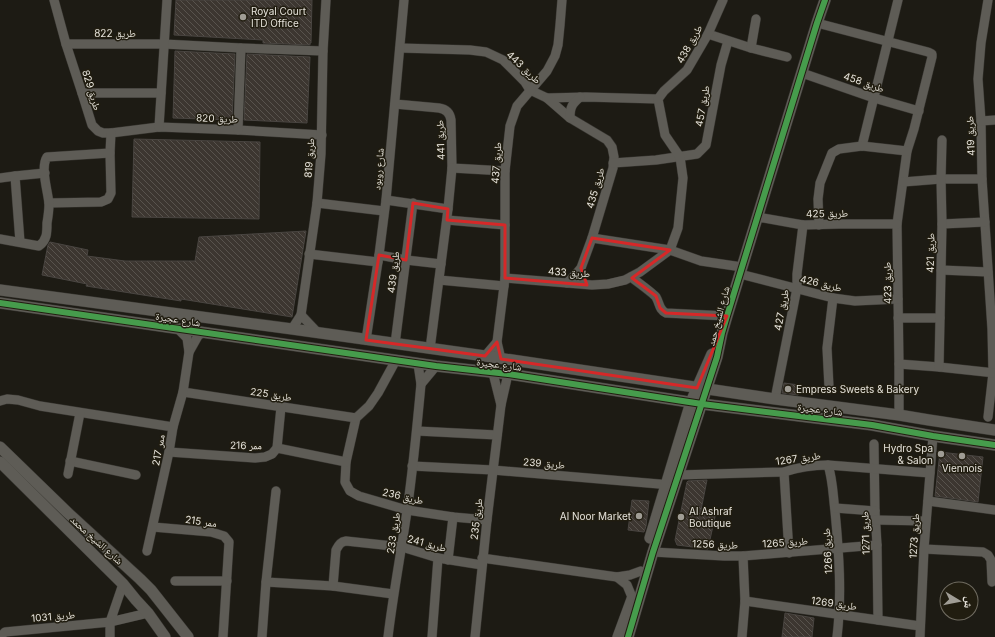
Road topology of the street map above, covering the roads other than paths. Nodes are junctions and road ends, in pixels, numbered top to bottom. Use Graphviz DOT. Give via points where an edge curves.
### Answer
graph roads {
  1 [pos="54,0"];
  2 [pos="167,0"];
  3 [pos="326,0"];
  4 [pos="404,0"];
  5 [pos="562,0"];
  6 [pos="723,0"];
  7 [pos="826,0"];
  8 [pos="898,0"];
  9 [pos="988,0"];
  10 [pos="756,19"];
  11 [pos="817,23"];
  12 [pos="708,34"];
  13 [pos="728,41"];
  14 [pos="888,41"];
  15 [pos="66,44"];
  16 [pos="164,44"];
  17 [pos="241,48"];
  18 [pos="400,48"];
  19 [pos="751,48"];
  20 [pos="323,51"];
  21 [pos="787,57"];
  22 [pos="802,73"];
  23 [pos="530,90"];
  24 [pos="82,93"];
  25 [pos="162,93"];
  26 [pos="580,97"];
  27 [pos="547,98"];
  28 [pos="874,98"];
  29 [pos="658,99"];
  30 [pos="395,104"];
  31 [pos="919,111"];
  32 [pos="570,118"];
  33 [pos="995,120"];
  34 [pos="981,121"];
  35 [pos="160,127"];
  36 [pos="238,130"];
  37 [pos="112,133"];
  38 [pos="322,134"];
  39 [pos="942,140"];
  40 [pos="862,146"];
  41 [pos="907,151"];
  42 [pos="110,153"];
  43 [pos="680,157"];
  44 [pos="614,163"];
  45 [pos="452,168"];
  46 [pos="506,170"];
  47 [pos="45,173"];
  48 [pos="15,176"];
  49 [pos="0,178"];
  50 [pos="941,179"];
  51 [pos="982,179"];
  52 [pos="902,182"];
  53 [pos="386,200"];
  54 [pos="49,203"];
  55 [pos="317,203"];
  56 [pos="413,204"];
  57 [pos="448,209"];
  58 [pos="384,212"];
  59 [pos="758,217"];
  60 [pos="447,220"];
  61 [pos="985,222"];
  62 [pos="897,224"];
  63 [pos="942,224"];
  64 [pos="505,225"];
  65 [pos="803,225"];
  66 [pos="819,225"];
  67 [pos="592,238"];
  68 [pos="0,239"];
  69 [pos="20,242"];
  70 [pos="670,250"];
  71 [pos="309,254"];
  72 [pos="379,259"];
  73 [pos="406,260"];
  74 [pos="441,264"];
  75 [pos="581,268"];
  76 [pos="741,270"];
  77 [pos="941,270"];
  78 [pos="630,277"];
  79 [pos="991,278"];
  80 [pos="439,280"];
  81 [pos="505,282"];
  82 [pos="567,283"];
  83 [pos="592,285"];
  84 [pos="797,288"];
  85 [pos="0,290"];
  86 [pos="833,298"];
  87 [pos="898,299"];
  88 [pos="0,303"];
  89 [pos="301,316"];
  90 [pos="727,316"];
  91 [pos="898,318"];
  92 [pos="940,318"];
  93 [pos="178,329"];
  94 [pos="292,329"];
  95 [pos="994,329"];
  96 [pos="202,333"];
  97 [pos="318,333"];
  98 [pos="366,340"];
  99 [pos="497,342"];
  100 [pos="395,344"];
  101 [pos="430,349"];
  102 [pos="189,352"];
  103 [pos="485,356"];
  104 [pos="501,359"];
  105 [pos="396,360"];
  106 [pos="418,364"];
  107 [pos="899,364"];
  108 [pos="436,366"];
  109 [pos="939,367"];
  110 [pos="493,372"];
  111 [pos="994,373"];
  112 [pos="508,374"];
  113 [pos="421,384"];
  114 [pos="829,387"];
  115 [pos="702,389"];
  116 [pos="183,392"];
  117 [pos="775,399"];
  118 [pos="0,401"];
  119 [pos="696,403"];
  120 [pos="501,405"];
  121 [pos="282,407"];
  122 [pos="80,413"];
  123 [pos="899,415"];
  124 [pos="988,417"];
  125 [pos="356,418"];
  126 [pos="972,426"];
  127 [pos="173,427"];
  128 [pos="990,429"];
  129 [pos="417,431"];
  130 [pos="497,435"];
  131 [pos="933,436"];
  132 [pos="874,444"];
  133 [pos="995,445"];
  134 [pos="0,447"];
  135 [pos="277,448"];
  136 [pos="169,452"];
  137 [pos="70,461"];
  138 [pos="0,462"];
  139 [pos="346,462"];
  140 [pos="828,465"];
  141 [pos="412,466"];
  142 [pos="874,468"];
  143 [pos="493,470"];
  144 [pos="784,472"];
  145 [pos="930,473"];
  146 [pos="68,474"];
  147 [pos="136,475"];
  148 [pos="672,480"];
  149 [pos="276,491"];
  150 [pos="928,501"];
  151 [pos="835,508"];
  152 [pos="408,510"];
  153 [pos="995,510"];
  154 [pos="875,516"];
  155 [pos="453,517"];
  156 [pos="486,520"];
  157 [pos="926,521"];
  158 [pos="153,527"];
  159 [pos="877,546"];
  160 [pos="402,548"];
  161 [pos="839,548"];
  162 [pos="924,549"];
  163 [pos="147,551"];
  164 [pos="653,552"];
  165 [pos="789,552"];
  166 [pos="743,556"];
  167 [pos="443,559"];
  168 [pos="482,562"];
  169 [pos="641,571"];
  170 [pos="617,577"];
  171 [pos="175,581"];
  172 [pos="227,581"];
  173 [pos="266,582"];
  174 [pos="992,582"];
  175 [pos="122,584"];
  176 [pos="333,586"];
  177 [pos="393,594"];
  178 [pos="632,597"];
  179 [pos="745,601"];
  180 [pos="148,613"];
  181 [pos="840,614"];
  182 [pos="878,620"];
  183 [pos="110,622"];
  184 [pos="920,626"];
  185 [pos="50,627"];
  186 [pos="0,637"];
  187 [pos="50,637"];
  188 [pos="110,637"];
  189 [pos="165,637"];
  190 [pos="188,637"];
  191 [pos="223,637"];
  192 [pos="262,637"];
  193 [pos="388,637"];
  194 [pos="432,637"];
  195 [pos="475,637"];
  196 [pos="618,637"];
  197 [pos="628,637"];
  198 [pos="742,637"];
  199 [pos="837,637"];
  200 [pos="920,637"];
  1 -- 15 [label="street, طريق 829"];
  2 -- 16 [label="street"];
  3 -- 20 [label="street, طريق 819"];
  4 -- 18 [label="street, شارع روبود"];
  5 -- 23 [label="street, طريق 437" via="555,56 547,71"];
  6 -- 12 [label="street, طريق 438"];
  7 -- 11 [label="street, شارع الشيخ حمد"];
  8 -- 14 [label="street"];
  9 -- 34 [label="street, طريق 419" via="978,80"];
  10 -- 19 [label="street"];
  11 -- 14 [label="street"];
  11 -- 22 [label="street, شارع الشيخ حمد"];
  12 -- 13 [label="street"];
  12 -- 29 [label="street, طريق 438" via="687,70"];
  13 -- 19 [label="street"];
  13 -- 43 [label="street, طريق 457" via="706,145 696,154"];
  14 -- 28 [label="street"];
  14 -- 31 [label="street, طريق 423" via="932,54"];
  15 -- 16 [label="street, طريق 822"];
  15 -- 24 [label="street, طريق 829"];
  16 -- 17 [label="street, طريق 822"];
  16 -- 25 [label="street"];
  17 -- 20 [label="street, طريق 822"];
  17 -- 36 [label="street"];
  18 -- 23 [label="street, طريق 443" via="486,52 503,60"];
  18 -- 30 [label="street, شارع روبود"];
  19 -- 21 [label="street"];
  20 -- 38 [label="street, طريق 819"];
  22 -- 28 [label="street, طريق 458"];
  22 -- 59 [label="street, شارع الشيخ حمد"];
  23 -- 27 [label="street, طريق 443"];
  23 -- 46 [label="street, طريق 437" via="517,106 510,126"];
  24 -- 25 [label="street"];
  24 -- 37 [label="street, طريق 829" via="92,125 98,131"];
  25 -- 35 [label="street"];
  26 -- 27 [label="street, طريق 443"];
  26 -- 29 [label="street, طريق 443"];
  26 -- 32 [label="street" via="570,109"];
  27 -- 32 [label="street, طريق 435"];
  28 -- 31 [label="street, طريق 458"];
  28 -- 40 [label="street"];
  29 -- 43 [label="street" via="665,135"];
  30 -- 45 [label="street, طريق 441" via="439,108 451,115"];
  30 -- 53 [label="street, شارع روبود"];
  31 -- 41 [label="street, طريق 423"];
  32 -- 44 [label="street, طريق 435" via="607,140 612,147"];
  33 -- 34 [label="street"];
  34 -- 51 [label="street, طريق 419"];
  35 -- 36 [label="street, طريق 820"];
  35 -- 37 [label="street, طريق 820"];
  36 -- 38 [label="street, طريق 820"];
  37 -- 42 [label="street"];
  38 -- 55 [label="street, طريق 819"];
  39 -- 50 [label="street, طريق 421"];
  40 -- 41 [label="street"];
  40 -- 66 [label="street" via="839,148 832,153 820,183"];
  41 -- 52 [label="street, طريق 423"];
  42 -- 47 [label="street" via="47,157"];
  42 -- 54 [label="street" via="111,193 108,199 101,202"];
  43 -- 44 [label="street, طريق 457"];
  43 -- 70 [label="street" via="683,178 679,220"];
  44 -- 67 [label="street, طريق 435"];
  45 -- 46 [label="street, طريق 441"];
  45 -- 57 [label="street"];
  46 -- 64 [label="street, طريق 437"];
  47 -- 48 [label="street"];
  47 -- 54 [label="street"];
  48 -- 49 [label="street"];
  48 -- 69 [label="street"];
  50 -- 51 [label="street"];
  50 -- 52 [label="street"];
  50 -- 63 [label="street, طريق 421"];
  51 -- 61 [label="street, طريق 419"];
  52 -- 62 [label="street, طريق 423"];
  53 -- 56 [label="street"];
  53 -- 58 [label="street, شارع روبود"];
  54 -- 69 [label="street" via="47,237 43,243 39,246"];
  55 -- 58 [label="street"];
  55 -- 71 [label="street, طريق 819"];
  56 -- 57 [label="street"];
  56 -- 73 [label="street, طريق 439"];
  57 -- 60 [label="street"];
  58 -- 72 [label="street, شارع روبود"];
  59 -- 65 [label="street, طريق 425"];
  59 -- 76 [label="street, شارع الشيخ حمد"];
  60 -- 64 [label="street"];
  60 -- 74 [label="street"];
  61 -- 63 [label="street"];
  61 -- 79 [label="street, طريق 419"];
  62 -- 66 [label="street, طريق 425"];
  62 -- 87 [label="street, طريق 423"];
  63 -- 77 [label="street, طريق 421"];
  64 -- 81 [label="street, طريق 437"];
  65 -- 66 [label="street, طريق 425"];
  65 -- 84 [label="street, طريق 427"];
  67 -- 70 [label="street, طريق 426"];
  67 -- 75 [label="street, طريق 435"];
  68 -- 69 [label="street"];
  70 -- 76 [label="street, طريق 426"];
  70 -- 78 [label="street, طريق 433"];
  71 -- 72 [label="street"];
  71 -- 89 [label="street, طريق 819"];
  72 -- 73 [label="street"];
  72 -- 98 [label="street, شارع روبود"];
  73 -- 74 [label="street"];
  73 -- 100 [label="street, طريق 439"];
  74 -- 80 [label="street"];
  75 -- 82 [label="street, طريق 435"];
  75 -- 83 [label="street"];
  76 -- 84 [label="street, طريق 426"];
  76 -- 90 [label="street, شارع الشيخ حمد"];
  77 -- 79 [label="street"];
  77 -- 92 [label="street, طريق 421"];
  78 -- 83 [label="street, طريق 433" via="608,284"];
  78 -- 90 [label="street" via="656,296 660,308 666,313"];
  79 -- 95 [label="street, طريق 419"];
  80 -- 81 [label="street, طريق 433"];
  80 -- 101 [label="street"];
  81 -- 82 [label="street, طريق 433"];
  81 -- 99 [label="street, طريق 437"];
  82 -- 83 [label="street, طريق 433"];
  84 -- 86 [label="street, طريق 426"];
  84 -- 117 [label="street, طريق 427"];
  85 -- 94 [label="street, شارع عجيرة"];
  86 -- 87 [label="street, طريق 426" via="855,301"];
  86 -- 114 [label="street" via="827,348"];
  87 -- 91 [label="street, طريق 423"];
  88 -- 93 [label="street, شارع عجيرة"];
  89 -- 94 [label="street, طريق 819"];
  89 -- 97 [label="street"];
  90 -- 115 [label="street, شارع الشيخ حمد" via="717,357"];
  91 -- 92 [label="street"];
  91 -- 107 [label="street, طريق 423"];
  92 -- 109 [label="street, طريق 421"];
  93 -- 96 [label="street, شارع عجيرة"];
  93 -- 102 [label="street, ممر 217" via="186,338"];
  94 -- 97 [label="street, شارع عجيرة"];
  95 -- 111 [label="street, طريق 419"];
  96 -- 102 [label="street, ممر 217"];
  96 -- 105 [label="street, شارع عجيرة"];
  97 -- 98 [label="street, شارع عجيرة"];
  98 -- 100 [label="street, شارع عجيرة"];
  99 -- 103 [label="street"];
  99 -- 104 [label="street, طريق 437"];
  100 -- 101 [label="street, شارع عجيرة"];
  101 -- 103 [label="street, شارع عجيرة"];
  102 -- 116 [label="street, ممر 217"];
  103 -- 104 [label="street, شارع عجيرة"];
  104 -- 115 [label="street, شارع عجيرة"];
  105 -- 106 [label="street, شارع عجيرة"];
  105 -- 125 [label="street" via="378,393"];
  106 -- 108 [label="street, شارع عجيرة"];
  106 -- 113 [label="street, طريق 233"];
  107 -- 109 [label="street"];
  107 -- 123 [label="street, طريق 423"];
  108 -- 110 [label="street, شارع عجيرة"];
  108 -- 113 [label="street"];
  109 -- 111 [label="street"];
  110 -- 112 [label="street, شارع عجيرة"];
  110 -- 120 [label="street, طريق 235"];
  111 -- 124 [label="street, طريق 419"];
  112 -- 119 [label="street, شارع عجيرة"];
  112 -- 120 [label="street, طريق 235"];
  113 -- 129 [label="street, طريق 233"];
  115 -- 117 [label="street, شارع عجيرة"];
  115 -- 119 [label="street, شارع الشيخ حمد"];
  116 -- 121 [label="street, طريق 225"];
  116 -- 127 [label="street, ممر 217"];
  117 -- 123 [label="street, شارع عجيرة"];
  118 -- 122 [label="street" via="18,400"];
  119 -- 131 [label="street, شارع عجيرة"];
  119 -- 148 [label="street, شارع الشيخ حمد"];
  120 -- 130 [label="street, طريق 235"];
  121 -- 125 [label="street, طريق 225"];
  121 -- 135 [label="street"];
  122 -- 127 [label="street"];
  122 -- 137 [label="street"];
  123 -- 126 [label="street, شارع عجيرة"];
  124 -- 126 [label="street"];
  124 -- 128 [label="street, طريق 419"];
  125 -- 139 [label="street"];
  126 -- 128 [label="street, شارع عجيرة"];
  127 -- 136 [label="street, ممر 217"];
  129 -- 130 [label="street"];
  129 -- 141 [label="street, طريق 233"];
  130 -- 143 [label="street, طريق 235"];
  131 -- 133 [label="street, شارع عجيرة"];
  131 -- 145 [label="street, طريق 1273"];
  132 -- 142 [label="street, طريق 1271"];
  134 -- 190 [label="street, شارع الشيخ محمد" via="140,579"];
  135 -- 136 [label="street, ممر 216" via="266,457 256,458"];
  135 -- 139 [label="street"];
  136 -- 158 [label="street, ممر 217"];
  137 -- 146 [label="street"];
  137 -- 147 [label="street"];
  138 -- 175 [label="street, شارع الشيخ محمد"];
  139 -- 152 [label="street, طريق 236" via="345,482 350,491"];
  140 -- 142 [label="street, طريق 1267"];
  140 -- 144 [label="street, طريق 1267" via="813,465"];
  140 -- 151 [label="street, طريق 1266"];
  141 -- 143 [label="street, طريق 239"];
  141 -- 152 [label="street, طريق 233"];
  142 -- 145 [label="street, طريق 1267"];
  142 -- 154 [label="street, طريق 1271"];
  143 -- 148 [label="street, طريق 239"];
  143 -- 156 [label="street, طريق 235"];
  144 -- 148 [label="street, طريق 1267"];
  144 -- 165 [label="street"];
  145 -- 150 [label="street, طريق 1273"];
  148 -- 164 [label="street, شارع الشيخ حمد"];
  148 -- 169 [label="street, شارع الشيخ حمد"];
  149 -- 173 [label="street"];
  150 -- 153 [label="street"];
  150 -- 157 [label="street, طريق 1273"];
  151 -- 154 [label="street"];
  151 -- 161 [label="street, طريق 1266"];
  152 -- 155 [label="street, طريق 236"];
  152 -- 160 [label="street, طريق 233"];
  154 -- 157 [label="street"];
  154 -- 159 [label="street, طريق 1271"];
  155 -- 156 [label="street, طريق 236"];
  155 -- 167 [label="street"];
  156 -- 168 [label="street, طريق 235"];
  157 -- 162 [label="street, طريق 1273"];
  158 -- 163 [label="street, ممر 217"];
  158 -- 172 [label="street, ممر 215" via="211,532 224,536 229,542"];
  159 -- 161 [label="street, طريق 1265"];
  159 -- 182 [label="street, طريق 1271"];
  160 -- 167 [label="street, طريق 241"];
  160 -- 176 [label="street, طريق 241" via="342,542 336,550"];
  160 -- 177 [label="street, طريق 233"];
  161 -- 165 [label="street, طريق 1265"];
  161 -- 181 [label="street, طريق 1266"];
  162 -- 174 [label="street" via="983,552 991,560"];
  162 -- 184 [label="street, طريق 1273"];
  164 -- 166 [label="street, طريق 1256"];
  164 -- 197 [label="street, شارع الشيخ حمد"];
  165 -- 166 [label="street, طريق 1265"];
  166 -- 179 [label="street, طريق 1256"];
  167 -- 168 [label="street, طريق 241"];
  167 -- 194 [label="street"];
  168 -- 170 [label="street, طريق 241"];
  168 -- 195 [label="street, طريق 235"];
  169 -- 170 [label="street, طريق 241"];
  169 -- 178 [label="street, شارع الشيخ حمد"];
  170 -- 178 [label="street" via="627,585"];
  171 -- 172 [label="street"];
  172 -- 191 [label="street, ممر 215"];
  173 -- 176 [label="street"];
  173 -- 192 [label="street"];
  175 -- 180 [label="street, شارع الشيخ محمد"];
  175 -- 183 [label="street"];
  176 -- 177 [label="street"];
  177 -- 193 [label="street, طريق 233"];
  178 -- 196 [label="street, شارع الشيخ حمد"];
  179 -- 181 [label="street, طريق 1269"];
  179 -- 198 [label="street, طريق 1256"];
  180 -- 183 [label="street, طريق 1031"];
  180 -- 189 [label="street, شارع الشيخ محمد"];
  181 -- 182 [label="street, طريق 1269"];
  181 -- 199 [label="street, طريق 1266"];
  182 -- 184 [label="street, طريق 1269"];
  183 -- 185 [label="street, طريق 1031"];
  183 -- 188 [label="street"];
  184 -- 200 [label="street, طريق 1273"];
  185 -- 186 [label="street, طريق 1031" via="5,632"];
  185 -- 187 [label="street"];
}
